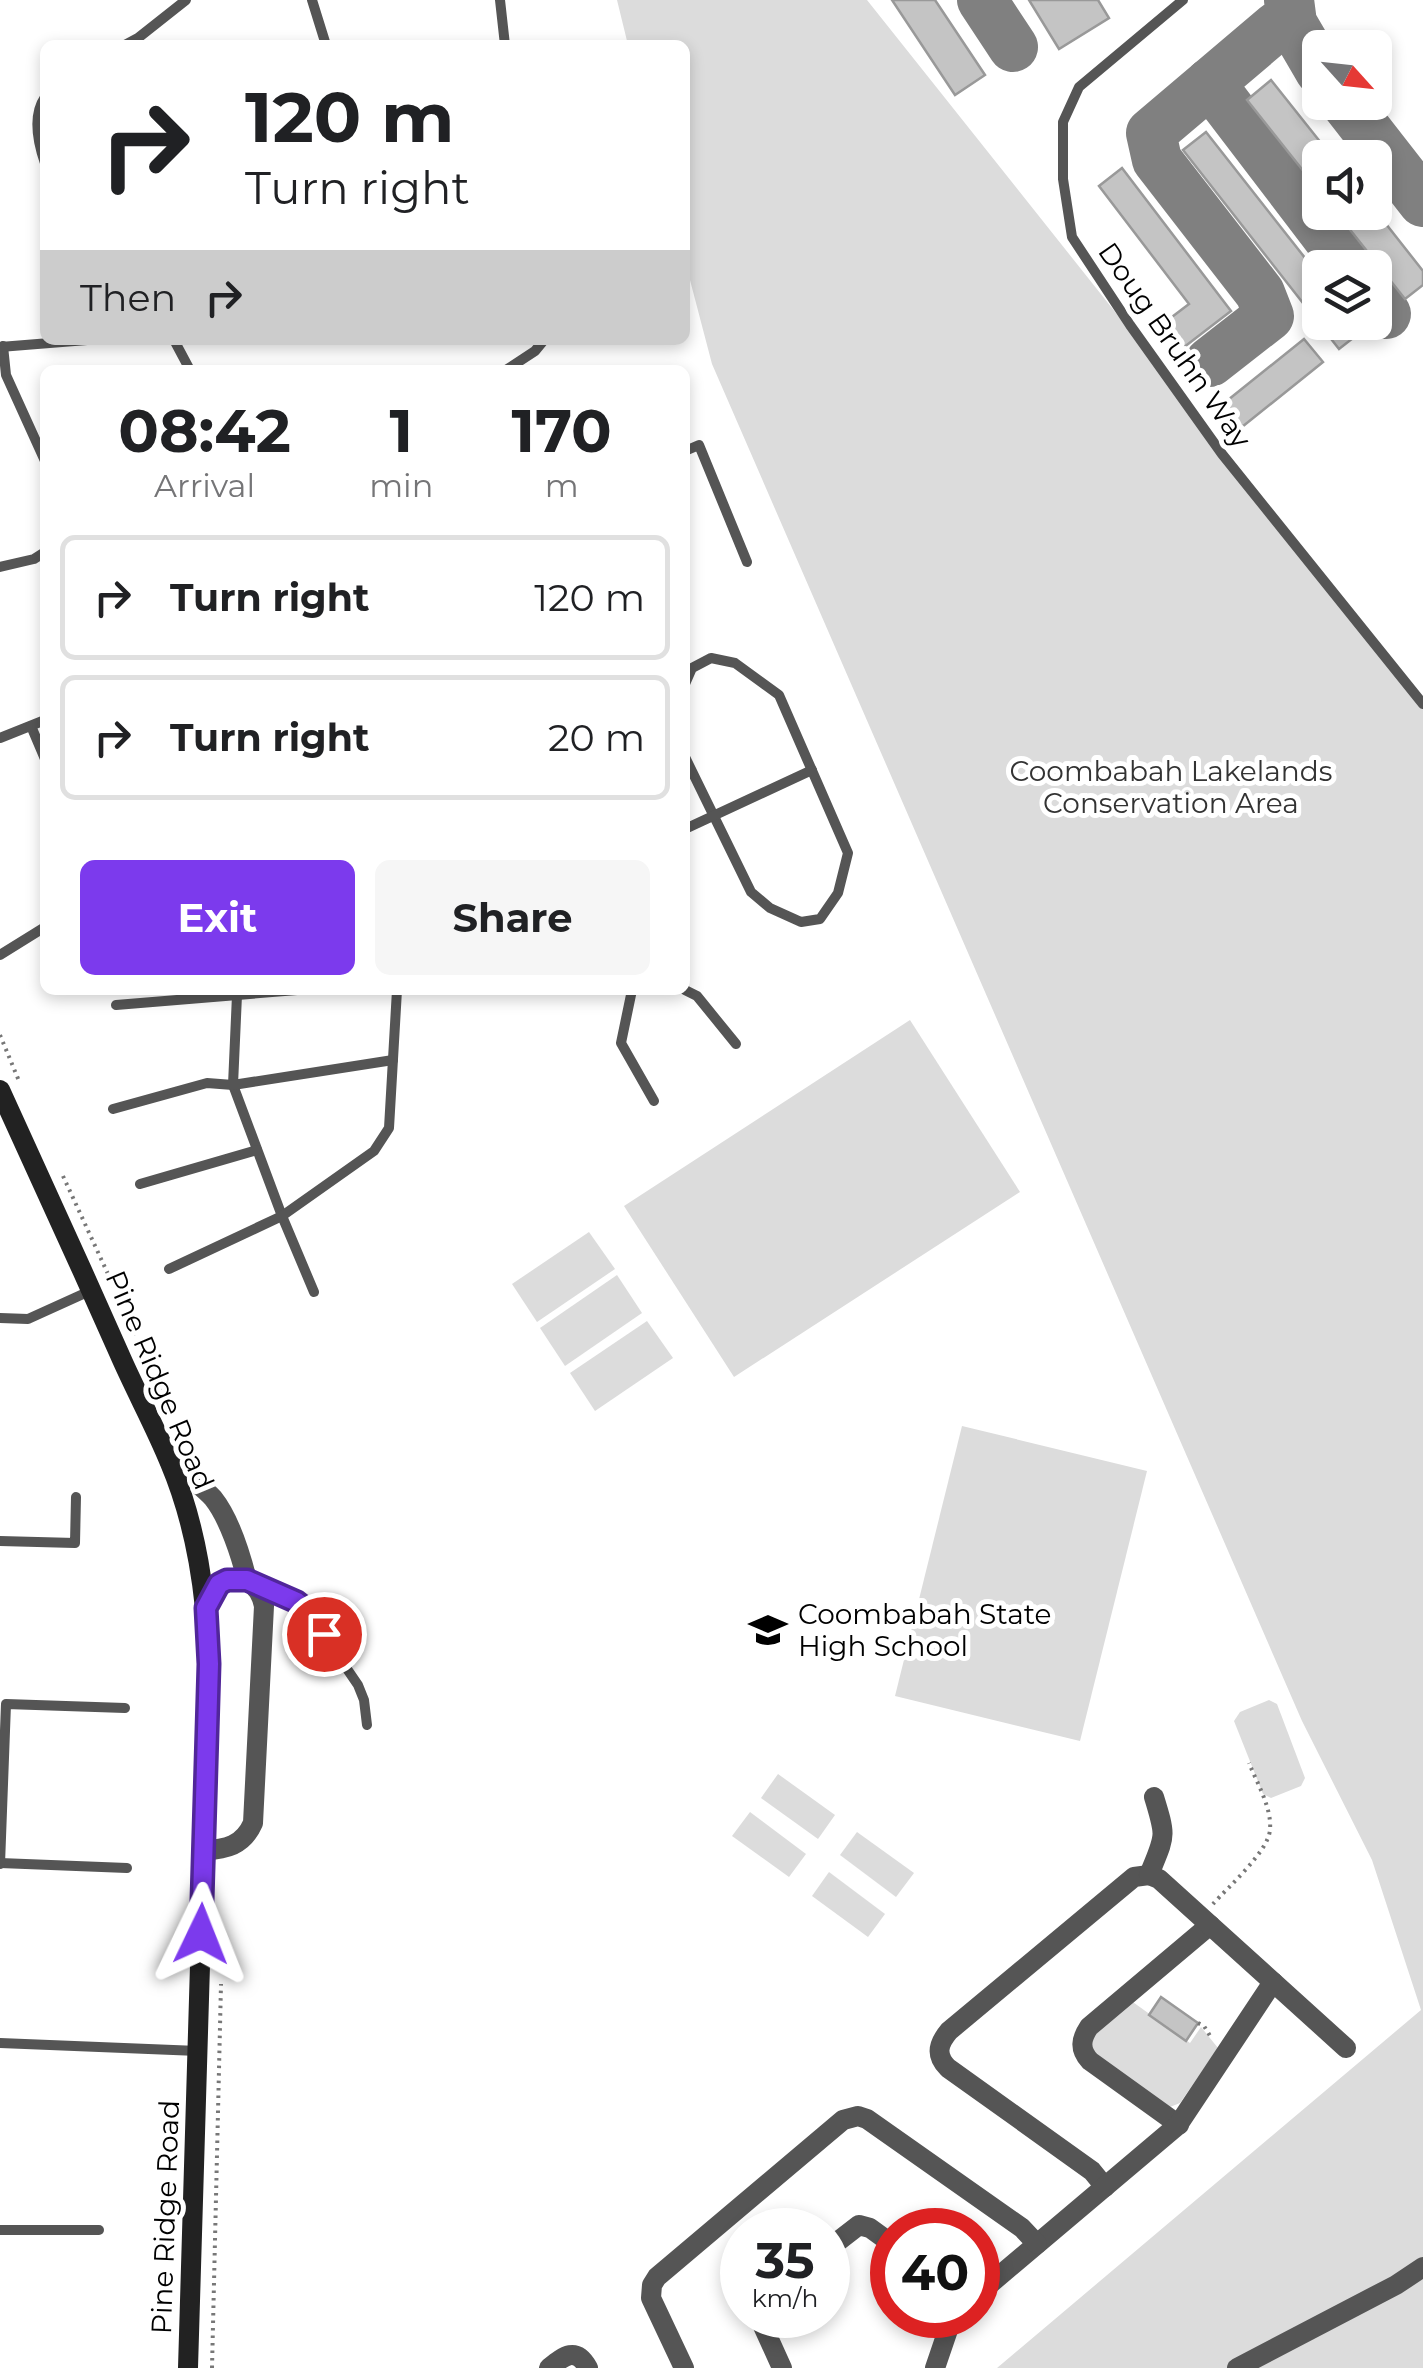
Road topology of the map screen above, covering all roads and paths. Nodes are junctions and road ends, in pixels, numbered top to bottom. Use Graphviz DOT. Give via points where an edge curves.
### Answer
graph roads {
  1 [pos="186,0"];
  2 [pos="312,0"];
  3 [pos="500,0"];
  4 [pos="1183,0"];
  5 [pos="134,40"];
  6 [pos="324,40"];
  7 [pos="504,40"];
  8 [pos="40,103"];
  9 [pos="40,149"];
  10 [pos="40,343"];
  11 [pos="539,345"];
  12 [pos="1,346"];
  13 [pos="513,365"];
  14 [pos="690,449"];
  15 [pos="40,450"];
  16 [pos="40,555"];
  17 [pos="747,562"];
  18 [pos="0,567"];
  19 [pos="690,673"];
  20 [pos="1423,704"];
  21 [pos="40,722"];
  22 [pos="31,726"];
  23 [pos="0,738"];
  24 [pos="40,747"];
  25 [pos="690,768"];
  26 [pos="812,770"];
  27 [pos="713,816"];
  28 [pos="690,828"];
  29 [pos="40,931"];
  30 [pos="0,955"];
  31 [pos="690,992"];
  32 [pos="238,995"];
  33 [pos="397,995"];
  34 [pos="631,995"];
  35 [pos="116,1004"];
  36 [pos="736,1044"];
  37 [pos="393,1060"];
  38 [pos="233,1086"];
  39 [pos="0,1090"];
  40 [pos="654,1101"];
  41 [pos="113,1109"];
  42 [pos="257,1150"];
  43 [pos="140,1184"];
  44 [pos="282,1216"];
  45 [pos="169,1269"];
  46 [pos="92,1290"];
  47 [pos="314,1292"];
  48 [pos="0,1318"];
  49 [pos="170,1462"];
  50 [pos="76,1497"];
  51 [pos="0,1540"];
  52 [pos="251,1583"];
  53 [pos="206,1608"];
  54 [pos="124,1708"];
  55 [pos="367,1726"];
  56 [pos="1249,1763"];
  57 [pos="2,1773"];
  58 [pos="1154,1797"];
  59 [pos="204,1851"];
  60 [pos="0,1864"];
  61 [pos="127,1868"];
  62 [pos="1149,1875"];
  63 [pos="1206,1921"];
  64 [pos="1273,1982"];
  65 [pos="0,2043"];
  66 [pos="1346,2048"];
  67 [pos="198,2052"];
  68 [pos="1179,2125"];
  69 [pos="1106,2187"];
  70 [pos="0,2230"];
  71 [pos="99,2230"];
  72 [pos="1037,2244"];
  73 [pos="1423,2267"];
  74 [pos="1000,2275"];
  75 [pos="768,2338"];
  76 [pos="945,2338"];
  77 [pos="188,2368"];
  78 [pos="549,2368"];
  79 [pos="588,2368"];
  80 [pos="684,2368"];
  81 [pos="782,2368"];
  82 [pos="935,2368"];
  83 [pos="1237,2368"];
  1 -- 5 [label="lane"];
  2 -- 6 [label="lane"];
  3 -- 7 [label="lane"];
  4 -- 20 [label="lane, Doug Bruhn Way" via="1079,86 1062,122 1072,237 1222,454"];
  8 -- 9 [label="lane"];
  10 -- 12 [label="lane"];
  11 -- 13 [label="lane"];
  12 -- 15 [label="lane" via="6,375"];
  14 -- 17 [label="lane" via="699,445"];
  16 -- 18 [label="lane"];
  19 -- 26 [label="lane" via="711,658 735,663 780,696"];
  21 -- 22 [label="lane"];
  22 -- 23 [label="lane"];
  22 -- 24 [label="lane"];
  25 -- 27 [label="lane"];
  26 -- 27 [label="lane"];
  26 -- 27 [label="lane" via="848,853 838,893 820,919 800,922 751,892"];
  27 -- 28 [label="lane"];
  29 -- 30 [label="lane"];
  31 -- 36 [label="lane"];
  32 -- 35 [label="lane"];
  32 -- 38 [label="lane"];
  33 -- 37 [label="lane"];
  34 -- 40 [label="lane" via="621,1043"];
  37 -- 38 [label="lane"];
  37 -- 44 [label="lane" via="389,1128 374,1151"];
  38 -- 41 [label="lane" via="207,1083"];
  38 -- 42 [label="lane"];
  39 -- 46 [label="street, Pine Ridge Road"];
  42 -- 43 [label="lane"];
  42 -- 44 [label="lane"];
  44 -- 45 [label="lane"];
  44 -- 47 [label="lane"];
  46 -- 48 [label="lane" via="28,1319"];
  46 -- 49 [label="street, Pine Ridge Road"];
  49 -- 52 [label="street" via="212,1497"];
  49 -- 53 [label="street, Pine Ridge Road"];
  50 -- 51 [label="lane" via="76,1542"];
  52 -- 53 [label="street" via="219,1584"];
  52 -- 55 [label="lane" via="306,1609 358,1686"];
  52 -- 59 [label="street" via="264,1606 253,1824 228,1849"];
  53 -- 59 [label="street, Pine Ridge Road"];
  54 -- 57 [label="lane" via="6,1704"];
  56 -- 63 [label="path" via="1268,1815 1268,1837"];
  57 -- 60 [label="lane"];
  58 -- 62 [label="street" via="1164,1838"];
  59 -- 67 [label="street, Pine Ridge Road"];
  60 -- 61 [label="lane"];
  62 -- 63 [label="street"];
  62 -- 69 [label="street" via="1134,1877 939,2046 948,2068"];
  63 -- 64 [label="street"];
  63 -- 68 [label="street" via="1089,2027 1082,2043 1090,2060"];
  64 -- 66 [label="street"];
  64 -- 68 [label="street"];
  65 -- 67 [label="lane"];
  67 -- 77 [label="street, Pine Ridge Road"];
  68 -- 69 [label="street"];
  69 -- 72 [label="street"];
  70 -- 71 [label="lane"];
  72 -- 74 [label="street"];
  72 -- 80 [label="street" via="866,2120 843,2120 652,2285 651,2298"];
  73 -- 83 [label="street"];
  75 -- 81 [label="street"];
  76 -- 82 [label="street"];
  78 -- 79 [label="street" via="568,2355"];
}
